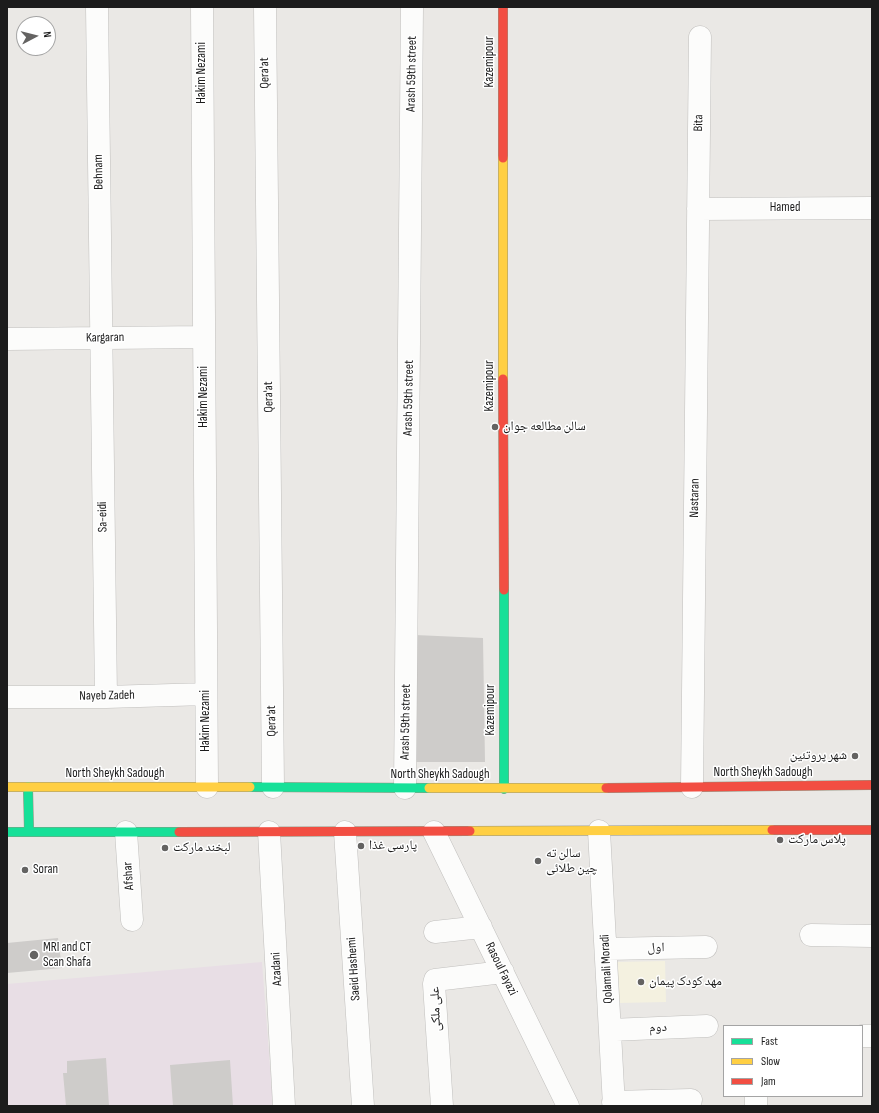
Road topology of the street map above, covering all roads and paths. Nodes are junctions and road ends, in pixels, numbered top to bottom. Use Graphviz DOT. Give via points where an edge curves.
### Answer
graph roads {
  1 [pos="97,7"];
  2 [pos="202,7"];
  3 [pos="264,7"];
  4 [pos="412,7"];
  5 [pos="502,7"];
  6 [pos="700,37"];
  7 [pos="872,208"];
  8 [pos="698,209"];
  9 [pos="204,337"];
  10 [pos="100,338"];
  11 [pos="7,339"];
  12 [pos="206,694"];
  13 [pos="106,696"];
  14 [pos="7,697"];
  15 [pos="872,786"];
  16 [pos="7,787"];
  17 [pos="28,787"];
  18 [pos="207,787"];
  19 [pos="273,787"];
  20 [pos="692,787"];
  21 [pos="405,788"];
  22 [pos="504,789"];
  23 [pos="872,830"];
  24 [pos="600,831"];
  25 [pos="7,832"];
  26 [pos="29,832"];
  27 [pos="126,832"];
  28 [pos="269,832"];
  29 [pos="344,832"];
  30 [pos="434,832"];
  31 [pos="132,920"];
  32 [pos="481,927"];
  33 [pos="435,932"];
  34 [pos="812,935"];
  35 [pos="872,936"];
  36 [pos="706,947"];
  37 [pos="606,949"];
  38 [pos="503,972"];
  39 [pos="707,1026"];
  40 [pos="610,1030"];
  41 [pos="691,1100"];
  42 [pos="614,1104"];
  43 [pos="284,1106"];
  44 [pos="363,1106"];
  45 [pos="442,1106"];
  46 [pos="568,1106"];
  1 -- 10 [label="street, Behnam"];
  2 -- 9 [label="street, Hakim Nezami"];
  3 -- 19 [label="street, Qera'at"];
  4 -- 21 [label="street, Arash 59th street"];
  5 -- 22 [label="main road, Kazemipour"];
  6 -- 8 [label="street, Bita"];
  7 -- 8 [label="street, Hamed"];
  8 -- 20 [label="street, Nastaran"];
  9 -- 10 [label="street, Kargaran"];
  9 -- 12 [label="street, Hakim Nezami"];
  10 -- 11 [label="street, Kargaran"];
  10 -- 13 [label="street, Sa-eidi"];
  12 -- 13 [label="street, Nayeb Zadeh"];
  12 -- 18 [label="street, Hakim Nezami"];
  13 -- 14 [label="street, Nayeb Zadeh"];
  15 -- 20 [label="main road, North Sheykh Sadough"];
  16 -- 17 [label="main road, North Sheykh Sadough"];
  17 -- 18 [label="main road, North Sheykh Sadough"];
  17 -- 26 [label="main road"];
  18 -- 19 [label="main road, North Sheykh Sadough"];
  19 -- 21 [label="main road, North Sheykh Sadough"];
  20 -- 22 [label="main road, North Sheykh Sadough"];
  21 -- 22 [label="main road, North Sheykh Sadough"];
  23 -- 24 [label="main road"];
  24 -- 30 [label="main road"];
  24 -- 37 [label="street, Qolamali Moradi"];
  25 -- 26 [label="main road"];
  26 -- 27 [label="main road"];
  27 -- 28 [label="main road"];
  27 -- 31 [label="street, Afshar"];
  28 -- 29 [label="main road"];
  28 -- 43 [label="street, Azadani"];
  29 -- 30 [label="main road"];
  29 -- 44 [label="street, Saeid Hashemi"];
  30 -- 32 [label="street, Rasoul Fayazi"];
  32 -- 33 [label="street"];
  32 -- 38 [label="street, Rasoul Fayazi"];
  34 -- 35 [label="street"];
  36 -- 37 [label="street, اول"];
  37 -- 40 [label="street, Qolamali Moradi"];
  38 -- 45 [label="street, علی ملکی" via="435,980"];
  38 -- 46 [label="street, Rasoul Fayazi"];
  39 -- 40 [label="street, دوم"];
  40 -- 42 [label="street, Qolamali Moradi"];
  41 -- 42 [label="street"];
}
